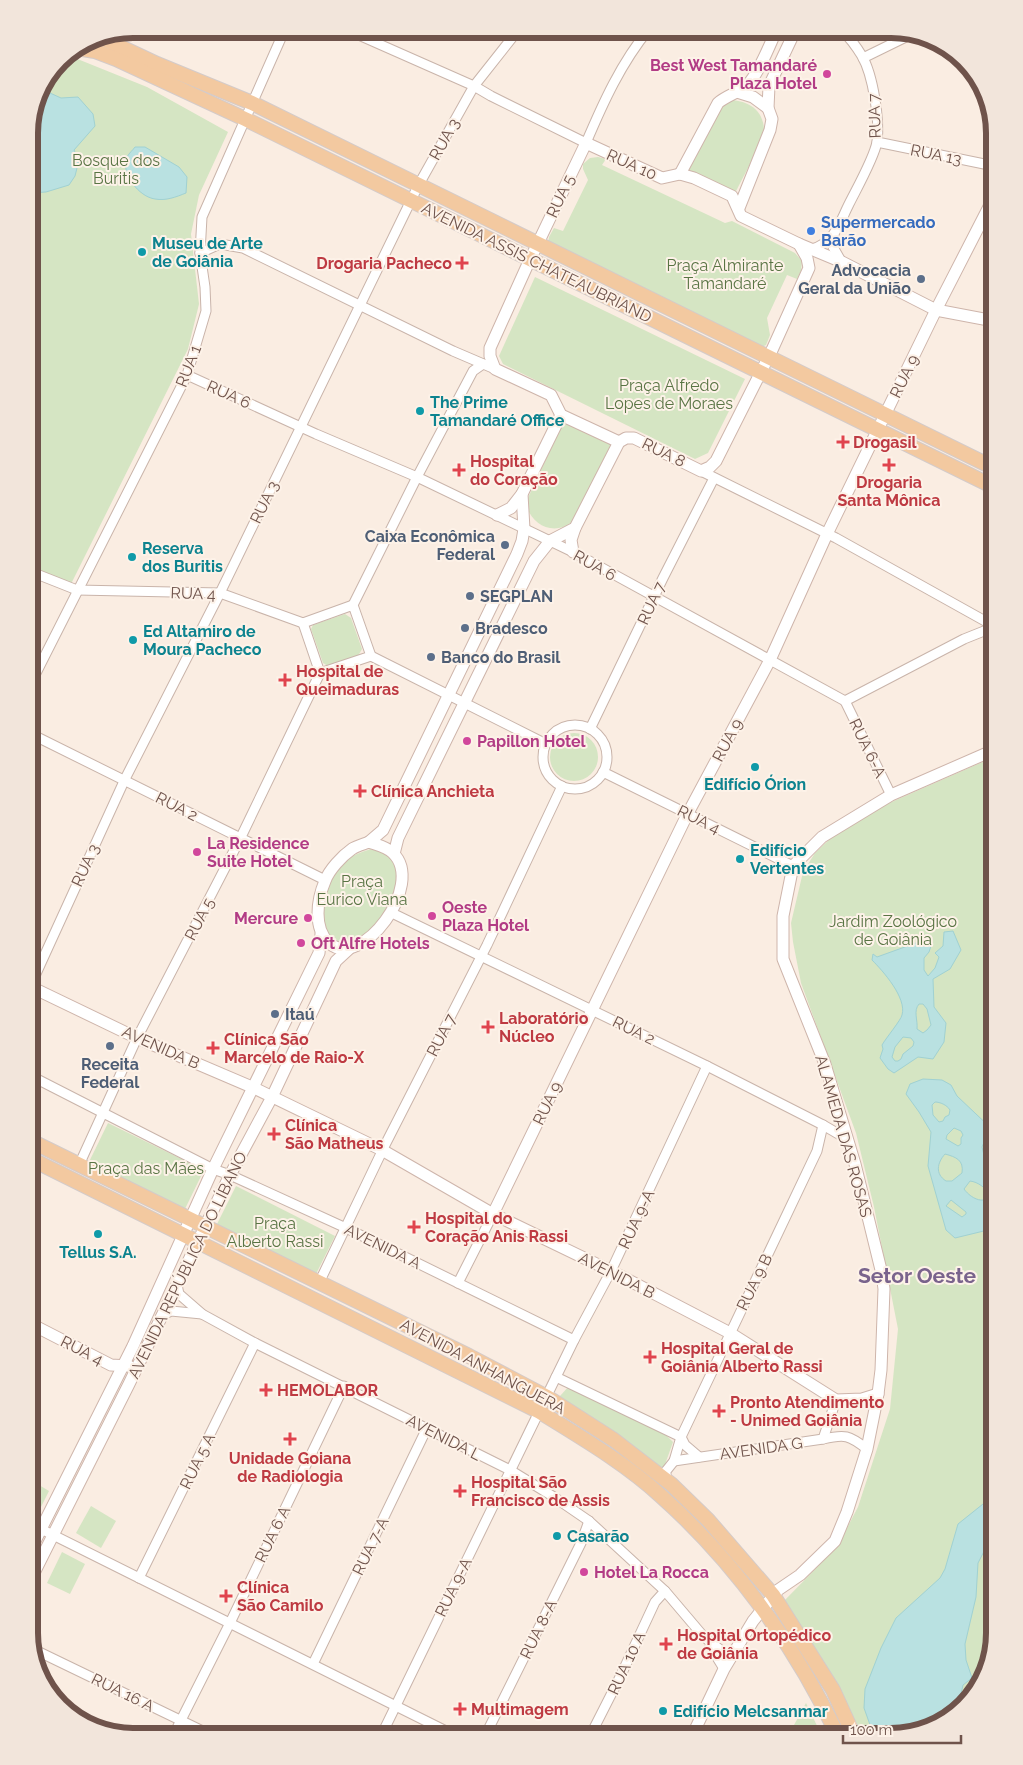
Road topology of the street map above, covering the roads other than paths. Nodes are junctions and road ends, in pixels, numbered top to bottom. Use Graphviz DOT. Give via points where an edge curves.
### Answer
graph roads {
  1 [pos="281,38"];
  2 [pos="365,38"];
  3 [pos="512,38"];
  4 [pos="639,38"];
  5 [pos="773,38"];
  6 [pos="792,38"];
  7 [pos="848,38"];
  8 [pos="903,38"];
  9 [pos="108,41"];
  10 [pos="86,50"];
  11 [pos="863,58"];
  12 [pos="474,86"];
  13 [pos="737,92"];
  14 [pos="252,103"];
  15 [pos="768,108"];
  16 [pos="245,118"];
  17 [pos="877,142"];
  18 [pos="586,143"];
  19 [pos="986,164"];
  20 [pos="680,174"];
  21 [pos="418,186"];
  22 [pos="412,200"];
  23 [pos="739,208"];
  24 [pos="986,213"];
  25 [pos="834,234"];
  26 [pos="538,244"];
  27 [pos="799,244"];
  28 [pos="812,249"];
  29 [pos="200,253"];
  30 [pos="531,259"];
  31 [pos="842,262"];
  32 [pos="359,305"];
  33 [pos="936,310"];
  34 [pos="986,319"];
  35 [pos="768,357"];
  36 [pos="482,364"];
  37 [pos="495,369"];
  38 [pos="760,372"];
  39 [pos="187,375"];
  40 [pos="886,414"];
  41 [pos="561,415"];
  42 [pos="301,426"];
  43 [pos="878,430"];
  44 [pos="619,442"];
  45 [pos="986,464"];
  46 [pos="701,471"];
  47 [pos="417,477"];
  48 [pos="714,478"];
  49 [pos="986,483"];
  50 [pos="522,494"];
  51 [pos="497,516"];
  52 [pos="575,528"];
  53 [pos="524,529"];
  54 [pos="827,534"];
  55 [pos="550,541"];
  56 [pos="573,552"];
  57 [pos="38,575"];
  58 [pos="77,590"];
  59 [pos="220,593"];
  60 [pos="654,598"];
  61 [pos="353,605"];
  62 [pos="986,622"];
  63 [pos="303,623"];
  64 [pos="986,629"];
  65 [pos="371,656"];
  66 [pos="770,660"];
  67 [pos="38,669"];
  68 [pos="320,673"];
  69 [pos="448,695"];
  70 [pos="844,700"];
  71 [pos="465,703"];
  72 [pos="590,729"];
  73 [pos="38,736"];
  74 [pos="546,744"];
  75 [pos="986,753"];
  76 [pos="411,770"];
  77 [pos="603,772"];
  78 [pos="427,778"];
  79 [pos="125,779"];
  80 [pos="562,786"];
  81 [pos="891,795"];
  82 [pos="688,813"];
  83 [pos="240,839"];
  84 [pos="369,842"];
  85 [pos="394,854"];
  86 [pos="793,866"];
  87 [pos="325,880"];
  88 [pos="392,913"];
  89 [pos="321,934"];
  90 [pos="349,949"];
  91 [pos="482,956"];
  92 [pos="38,967"];
  93 [pos="38,990"];
  94 [pos="592,1010"];
  95 [pos="137,1038"];
  96 [pos="707,1066"];
  97 [pos="38,1080"];
  98 [pos="254,1088"];
  99 [pos="272,1097"];
  100 [pos="102,1113"];
  101 [pos="823,1125"];
  102 [pos="847,1140"];
  103 [pos="38,1144"];
  104 [pos="382,1150"];
  105 [pos="38,1162"];
  106 [pos="79,1164"];
  107 [pos="213,1169"];
  108 [pos="230,1175"];
  109 [pos="493,1214"];
  110 [pos="191,1219"];
  111 [pos="206,1226"];
  112 [pos="346,1228"];
  113 [pos="183,1234"];
  114 [pos="198,1242"];
  115 [pos="611,1271"];
  116 [pos="319,1283"];
  117 [pos="458,1283"];
  118 [pos="177,1285"];
  119 [pos="202,1314"];
  120 [pos="161,1316"];
  121 [pos="38,1328"];
  122 [pos="730,1333"];
  123 [pos="574,1340"];
  124 [pos="255,1343"];
  125 [pos="122,1366"];
  126 [pos="138,1367"];
  127 [pos="556,1377"];
  128 [pos="344,1386"];
  129 [pos="878,1394"];
  130 [pos="547,1396"];
  131 [pos="836,1400"];
  132 [pos="540,1412"];
  133 [pos="427,1428"];
  134 [pos="680,1437"];
  135 [pos="823,1440"];
  136 [pos="867,1449"];
  137 [pos="699,1457"];
  138 [pos="674,1461"];
  139 [pos="510,1470"];
  140 [pos="664,1475"];
  141 [pos="589,1521"];
  142 [pos="38,1528"];
  143 [pos="41,1529"];
  144 [pos="38,1535"];
  145 [pos="53,1536"];
  146 [pos="38,1566"];
  147 [pos="139,1578"];
  148 [pos="665,1591"];
  149 [pos="773,1595"];
  150 [pos="762,1608"];
  151 [pos="230,1623"];
  152 [pos="704,1637"];
  153 [pos="40,1653"];
  154 [pos="731,1658"];
  155 [pos="313,1664"];
  156 [pos="724,1669"];
  157 [pos="396,1706"];
  158 [pos="182,1720"];
  159 [pos="178,1727"];
  160 [pos="196,1727"];
  161 [pos="385,1727"];
  162 [pos="439,1727"];
  163 [pos="489,1727"];
  164 [pos="594,1728"];
  165 [pos="696,1728"];
  166 [pos="834,1728"];
  167 [pos="850,1728"];
  1 -- 14 [label="street, RUA 1"];
  2 -- 12 [label="street, RUA 10"];
  3 -- 12 [label="street, RUA 3"];
  4 -- 18 [label="street, RUA 5" via="606,96"];
  5 -- 13 [label="main road" via="754,76"];
  6 -- 15 [label="main road" via="769,86"];
  7 -- 11 [label="street, RUA 7"];
  8 -- 11 [label="street"];
  9 -- 14 [label="main road, AVENIDA ASSIS CHATEAUBRIAND"];
  10 -- 16 [label="main road, AVENIDA ASSIS CHATEAUBRIAND" via="116,59"];
  11 -- 17 [label="street, RUA 7" via="873,86"];
  12 -- 18 [label="street, RUA 10"];
  12 -- 21 [label="street, RUA 3"];
  13 -- 15 [label="main road" via="753,97"];
  13 -- 20 [label="main road" via="718,103"];
  14 -- 16 [label="street, RUA 1"];
  14 -- 21 [label="main road, AVENIDA ASSIS CHATEAUBRIAND"];
  15 -- 23 [label="main road" via="772,119 770,130"];
  16 -- 22 [label="main road, AVENIDA ASSIS CHATEAUBRIAND"];
  16 -- 29 [label="street, RUA 1" via="202,218"];
  17 -- 19 [label="street, RUA 13"];
  17 -- 25 [label="street, RUA 7"];
  18 -- 20 [label="main road, RUA 10" via="662,178"];
  18 -- 26 [label="main road, RUA 5"];
  20 -- 23 [label="main road, RUA 10" via="726,192"];
  21 -- 22 [label="street, RUA 3"];
  21 -- 26 [label="main road, AVENIDA ASSIS CHATEAUBRIAND"];
  22 -- 30 [label="main road, AVENIDA ASSIS CHATEAUBRIAND"];
  22 -- 32 [label="street, RUA 3"];
  23 -- 27 [label="main road, RUA 10" via="741,216"];
  24 -- 33 [label="main road, RUA 9"];
  25 -- 28 [label="street, RUA 7" via="825,244"];
  25 -- 31 [label="street" via="832,247"];
  26 -- 30 [label="main road, RUA 5"];
  26 -- 35 [label="main road, AVENIDA ASSIS CHATEAUBRIAND"];
  27 -- 28 [label="main road, RUA 10"];
  27 -- 35 [label="main road" via="809,268"];
  28 -- 31 [label="main road, RUA 10"];
  29 -- 32 [label="street" via="220,244 243,248"];
  29 -- 39 [label="street, RUA 1" via="206,311"];
  30 -- 37 [label="main road, RUA 5" via="490,348"];
  30 -- 38 [label="main road, AVENIDA ASSIS CHATEAUBRIAND"];
  31 -- 33 [label="main road, RUA 10"];
  32 -- 36 [label="street"];
  32 -- 42 [label="street, RUA 3"];
  33 -- 34 [label="main road, RUA 10"];
  33 -- 40 [label="main road, RUA 9"];
  35 -- 38 [label="main road"];
  35 -- 40 [label="main road, AVENIDA ASSIS CHATEAUBRIAND"];
  36 -- 37 [label="street"];
  36 -- 47 [label="street" via="472,370"];
  37 -- 41 [label="main road" via="551,394"];
  38 -- 43 [label="main road, AVENIDA ASSIS CHATEAUBRIAND"];
  38 -- 46 [label="main road" via="716,461"];
  39 -- 42 [label="street, RUA 6"];
  39 -- 58 [label="street, RUA 1"];
  40 -- 43 [label="main road, RUA 9"];
  40 -- 45 [label="main road, AVENIDA ASSIS CHATEAUBRIAND"];
  41 -- 44 [label="main road, RUA 8"];
  41 -- 50 [label="main road"];
  42 -- 47 [label="street, RUA 6"];
  42 -- 59 [label="street, RUA 3"];
  43 -- 49 [label="main road, AVENIDA ASSIS CHATEAUBRIAND"];
  43 -- 54 [label="main road, RUA 9"];
  44 -- 46 [label="main road, RUA 8" via="634,438"];
  44 -- 52 [label="main road"];
  46 -- 48 [label="street, RUA 8"];
  47 -- 51 [label="street, RUA 6"];
  47 -- 61 [label="street"];
  48 -- 54 [label="street, RUA 8"];
  48 -- 60 [label="street, RUA 7"];
  50 -- 51 [label="main road" via="511,508"];
  50 -- 53 [label="main road"];
  51 -- 53 [label="street, RUA 6"];
  52 -- 55 [label="main road"];
  52 -- 56 [label="main road" via="571,540"];
  53 -- 55 [label="street, RUA 6"];
  53 -- 69 [label="main road" via="517,554"];
  54 -- 62 [label="street, RUA 8"];
  54 -- 66 [label="main road, RUA 9"];
  55 -- 56 [label="street, RUA 6"];
  55 -- 71 [label="main road" via="534,561"];
  56 -- 60 [label="street, RUA 6"];
  57 -- 58 [label="street"];
  58 -- 59 [label="street, RUA 4"];
  58 -- 67 [label="street, RUA 1"];
  59 -- 63 [label="street, RUA 4"];
  59 -- 79 [label="street, RUA 3"];
  60 -- 66 [label="street, RUA 6"];
  60 -- 72 [label="street, RUA 7"];
  61 -- 63 [label="street"];
  61 -- 65 [label="street"];
  63 -- 68 [label="street"];
  64 -- 70 [label="street"];
  65 -- 68 [label="street"];
  65 -- 69 [label="street"];
  66 -- 70 [label="street, RUA 6"];
  66 -- 82 [label="main road, RUA 9"];
  68 -- 83 [label="street, RUA 5"];
  69 -- 71 [label="street"];
  69 -- 76 [label="main road"];
  70 -- 81 [label="street, RUA 6-A"];
  71 -- 74 [label="street"];
  71 -- 78 [label="main road"];
  72 -- 74 [label="street" via="570,725 551,735"];
  72 -- 77 [label="street" via="598,734 607,752"];
  73 -- 79 [label="street, RUA 2"];
  74 -- 80 [label="street" via="543,753 547,773"];
  75 -- 81 [label="main road"];
  76 -- 78 [label="main road"];
  76 -- 84 [label="main road" via="383,830"];
  77 -- 80 [label="street" via="590,786 571,789"];
  77 -- 82 [label="street, RUA 4"];
  78 -- 85 [label="main road" via="398,838"];
  79 -- 83 [label="street, RUA 2"];
  79 -- 92 [label="street, RUA 3"];
  80 -- 91 [label="street, RUA 7"];
  81 -- 86 [label="main road" via="822,836"];
  82 -- 86 [label="street, RUA 4"];
  82 -- 94 [label="main road, RUA 9"];
  83 -- 87 [label="street, RUA 2"];
  83 -- 95 [label="street, RUA 5"];
  84 -- 85 [label="main road"];
  84 -- 87 [label="main road" via="352,848"];
  85 -- 88 [label="main road" via="403,879"];
  86 -- 102 [label="main road, ALAMEDA DAS ROSAS" via="783,916 783,959 825,1064"];
  87 -- 89 [label="main road" via="318,912"];
  88 -- 90 [label="main road" via="364,941"];
  88 -- 91 [label="street, RUA 2"];
  89 -- 90 [label="main road" via="339,949"];
  89 -- 98 [label="main road, AVENIDA REPÚBLICA DO LÍBANO" via="319,952"];
  90 -- 99 [label="main road, AVENIDA REPÚBLICA DO LÍBANO" via="336,961"];
  91 -- 94 [label="street, RUA 2"];
  91 -- 104 [label="street, RUA 7"];
  93 -- 95 [label="main road, AVENIDA B"];
  94 -- 96 [label="street, RUA 2"];
  94 -- 109 [label="main road, RUA 9"];
  95 -- 98 [label="main road, AVENIDA B"];
  95 -- 100 [label="street, RUA 5"];
  96 -- 101 [label="street, RUA 2"];
  96 -- 115 [label="street, RUA 9-A"];
  97 -- 100 [label="street, AVENIDA A"];
  98 -- 99 [label="main road, AVENIDA B"];
  98 -- 107 [label="main road, AVENIDA REPÚBLICA DO LÍBANO"];
  99 -- 104 [label="main road, AVENIDA B"];
  99 -- 108 [label="main road, AVENIDA REPÚBLICA DO LÍBANO"];
  100 -- 106 [label="street, RUA 5"];
  100 -- 107 [label="street, AVENIDA A"];
  101 -- 102 [label="street, RUA 2"];
  101 -- 122 [label="street, RUA 9 B" via="818,1151"];
  102 -- 129 [label="main road, ALAMEDA DAS ROSAS" via="884,1289"];
  103 -- 106 [label="main road, AVENIDA ANHANGUERA"];
  104 -- 109 [label="main road, AVENIDA B"];
  104 -- 112 [label="street, RUA 7"];
  105 -- 113 [label="main road, AVENIDA ANHANGUERA"];
  106 -- 110 [label="main road, AVENIDA ANHANGUERA"];
  107 -- 108 [label="street, AVENIDA A"];
  107 -- 110 [label="main road, AVENIDA REPÚBLICA DO LÍBANO"];
  108 -- 111 [label="main road, AVENIDA REPÚBLICA DO LÍBANO"];
  108 -- 112 [label="street, AVENIDA A"];
  109 -- 115 [label="main road, AVENIDA B"];
  109 -- 117 [label="street, RUA 9"];
  110 -- 111 [label="main road, AVENIDA ANHANGUERA"];
  110 -- 113 [label="main road, AVENIDA REPÚBLICA DO LÍBANO"];
  111 -- 114 [label="main road, AVENIDA REPÚBLICA DO LÍBANO"];
  111 -- 116 [label="main road, AVENIDA ANHANGUERA"];
  112 -- 116 [label="street, RUA 7"];
  112 -- 117 [label="street, AVENIDA A"];
  113 -- 114 [label="main road, AVENIDA ANHANGUERA"];
  113 -- 125 [label="main road, AVENIDA REPÚBLICA DO LÍBANO"];
  114 -- 118 [label="main road, AVENIDA REPÚBLICA DO LÍBANO"];
  114 -- 132 [label="main road, AVENIDA ANHANGUERA"];
  115 -- 122 [label="main road, AVENIDA B"];
  115 -- 123 [label="street, RUA 9-A"];
  116 -- 130 [label="main road, AVENIDA ANHANGUERA"];
  117 -- 123 [label="street, AVENIDA A"];
  118 -- 119 [label="street, AVENIDA L" via="179,1294"];
  118 -- 120 [label="main road, AVENIDA REPÚBLICA DO LÍBANO"];
  119 -- 120 [label="street, AVENIDA L" via="172,1311"];
  119 -- 124 [label="street, AVENIDA L"];
  120 -- 126 [label="main road, AVENIDA REPÚBLICA DO LÍBANO"];
  121 -- 125 [label="main road, RUA 4" via="111,1365"];
  122 -- 131 [label="main road, AVENIDA B"];
  122 -- 134 [label="street, RUA 9 B"];
  123 -- 127 [label="street, RUA 9-A"];
  124 -- 128 [label="street, AVENIDA L"];
  124 -- 147 [label="street, RUA 5 A"];
  125 -- 126 [label="main road, RUA 4"];
  125 -- 143 [label="main road, AVENIDA REPÚBLICA DO LÍBANO"];
  126 -- 145 [label="main road, AVENIDA REPÚBLICA DO LÍBANO"];
  127 -- 130 [label="street, RUA 9-A"];
  127 -- 134 [label="street"];
  128 -- 133 [label="street, AVENIDA L"];
  128 -- 151 [label="street, RUA 6 A"];
  129 -- 131 [label="main road" via="862,1399"];
  129 -- 136 [label="main road, ALAMEDA DAS ROSAS"];
  130 -- 132 [label="street, RUA 9-A"];
  130 -- 140 [label="main road, AVENIDA ANHANGUERA"];
  131 -- 135 [label="street, AVENIDA G"];
  132 -- 139 [label="street, RUA 9-A"];
  132 -- 150 [label="main road, AVENIDA ANHANGUERA" via="589,1442 660,1495 720,1556"];
  133 -- 139 [label="street, AVENIDA L"];
  133 -- 155 [label="street, RUA 7-A"];
  134 -- 137 [label="street, AVENIDA G" via="685,1446"];
  134 -- 138 [label="street, RUA 9 B"];
  135 -- 136 [label="street, AVENIDA G" via="851,1437"];
  135 -- 137 [label="street, AVENIDA G"];
  136 -- 149 [label="main road, ALAMEDA DAS ROSAS" via="835,1541 800,1575"];
  137 -- 138 [label="street, AVENIDA G"];
  138 -- 140 [label="street"];
  139 -- 141 [label="street, AVENIDA L"];
  139 -- 157 [label="street, RUA 9-A"];
  140 -- 149 [label="main road, AVENIDA ANHANGUERA" via="727,1540"];
  141 -- 148 [label="street, AVENIDA L"];
  141 -- 163 [label="street, RUA 8-A"];
  142 -- 143 [label="street"];
  143 -- 144 [label="main road, AVENIDA REPÚBLICA DO LÍBANO"];
  143 -- 145 [label="street"];
  145 -- 146 [label="main road, AVENIDA REPÚBLICA DO LÍBANO"];
  145 -- 147 [label="street"];
  147 -- 151 [label="street"];
  148 -- 152 [label="street, AVENIDA L"];
  148 -- 164 [label="street, RUA 10 A" via="654,1602"];
  149 -- 150 [label="main road, ALAMEDA DAS ROSAS"];
  149 -- 167 [label="main road, AVENIDA ANHANGUERA" via="833,1690"];
  150 -- 154 [label="main road, ALAMEDA DAS ROSAS"];
  150 -- 166 [label="main road, AVENIDA ANHANGUERA" via="798,1661"];
  151 -- 155 [label="street"];
  151 -- 158 [label="street, RUA 6 A"];
  152 -- 154 [label="street, AVENIDA L"];
  152 -- 156 [label="street, AVENIDA L"];
  153 -- 158 [label="street, RUA 16 A"];
  154 -- 156 [label="main road, ALAMEDA DAS ROSAS"];
  155 -- 157 [label="street"];
  156 -- 165 [label="main road, ALAMEDA DAS ROSAS"];
  157 -- 161 [label="street, RUA 9-A"];
  157 -- 162 [label="street"];
  158 -- 159 [label="street, RUA 6 A"];
  158 -- 160 [label="street, RUA 16 A"];
}
